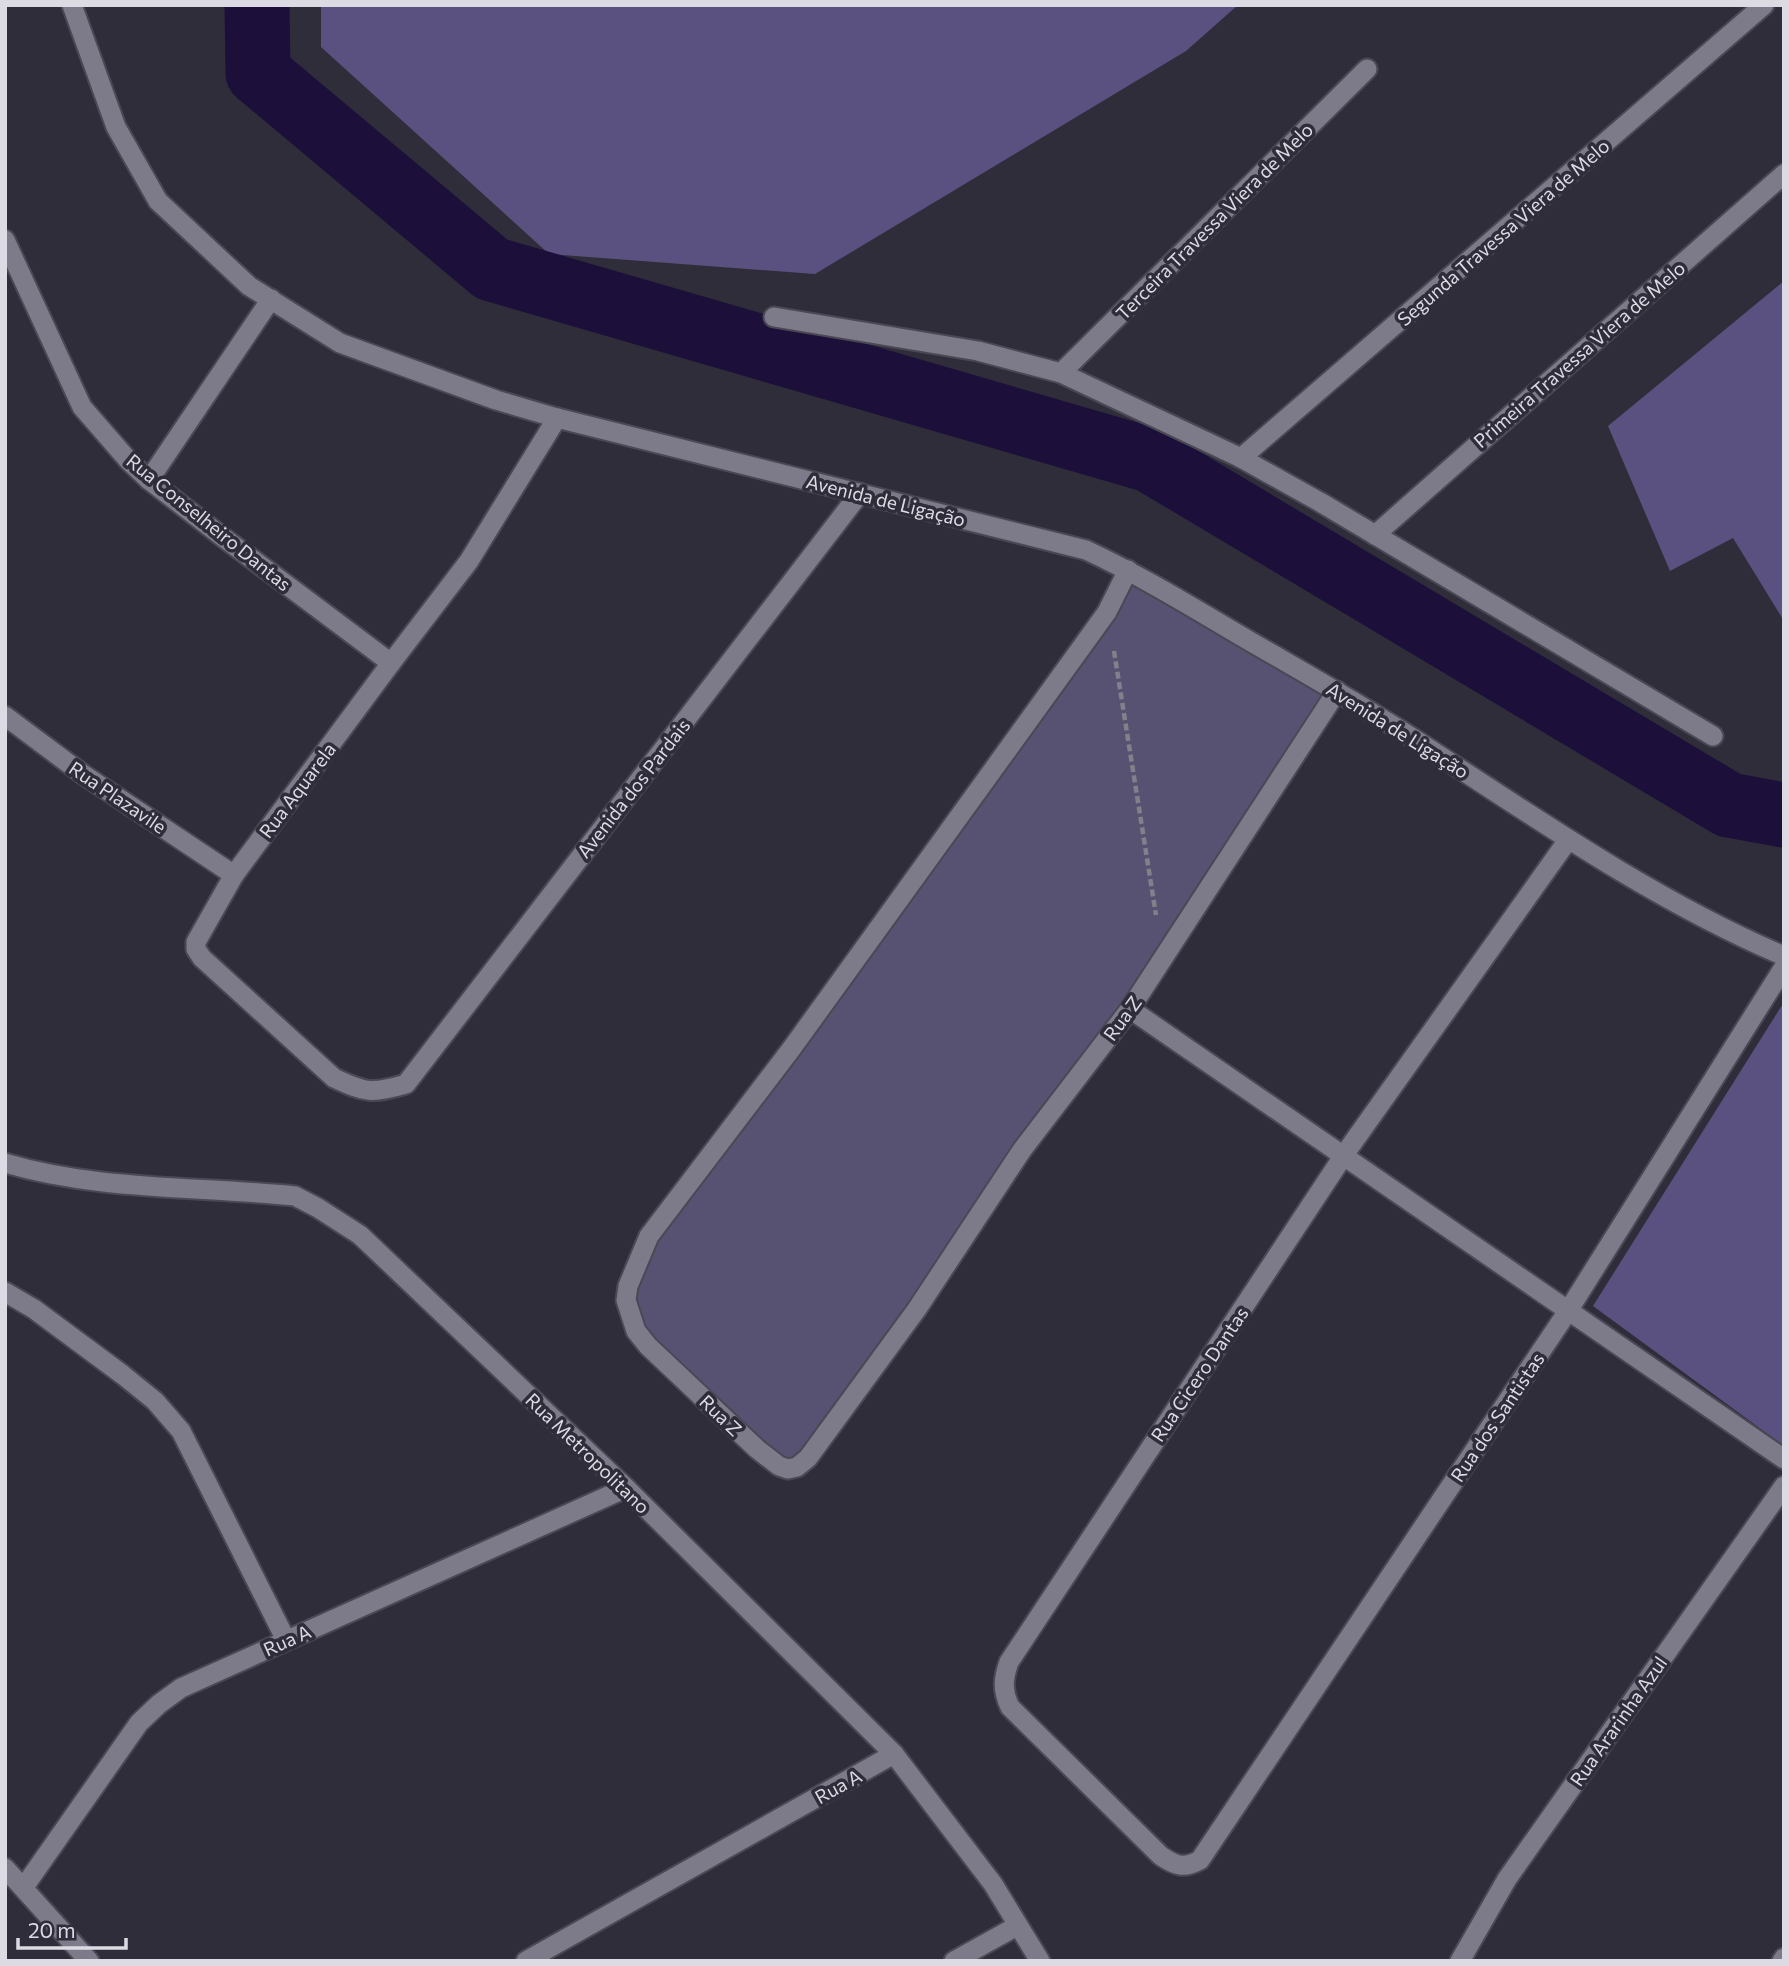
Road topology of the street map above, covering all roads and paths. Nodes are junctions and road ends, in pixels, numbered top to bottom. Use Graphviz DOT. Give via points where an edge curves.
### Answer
graph roads {
  1 [pos="72,5"];
  2 [pos="1764,5"];
  3 [pos="1367,69"];
  4 [pos="1784,174"];
  5 [pos="5,240"];
  6 [pos="271,299"];
  7 [pos="774,317"];
  8 [pos="1061,373"];
  9 [pos="557,418"];
  10 [pos="1241,458"];
  11 [pos="149,480"];
  12 [pos="860,493"];
  13 [pos="1375,535"];
  14 [pos="1128,570"];
  15 [pos="1108,612"];
  16 [pos="391,663"];
  17 [pos="1337,691"];
  18 [pos="5,716"];
  19 [pos="1713,736"];
  20 [pos="1568,840"];
  21 [pos="234,875"];
  22 [pos="1784,956"];
  23 [pos="1163,961"];
  24 [pos="1784,967"];
  25 [pos="1130,1009"];
  26 [pos="405,1084"];
  27 [pos="1344,1155"];
  28 [pos="5,1163"];
  29 [pos="5,1292"];
  30 [pos="1568,1311"];
  31 [pos="1784,1459"];
  32 [pos="1784,1486"];
  33 [pos="626,1488"];
  34 [pos="286,1640"];
  35 [pos="894,1754"];
  36 [pos="1200,1860"];
  37 [pos="5,1868"];
  38 [pos="24,1887"];
  39 [pos="1017,1926"];
  40 [pos="89,1961"];
  41 [pos="526,1961"];
  42 [pos="954,1961"];
  43 [pos="1040,1961"];
  44 [pos="1460,1961"];
  1 -- 6 [label="street, Avenida de Ligação" via="116,127 158,201 249,286"];
  2 -- 10 [label="street, Segunda Travessa Viera de Melo"];
  3 -- 8 [label="street, Terceira Travessa Viera de Melo"];
  4 -- 13 [label="street, Primeira Travessa Viera de Melo"];
  5 -- 11 [label="street, Rua Conselheiro Dantas" via="82,407"];
  6 -- 9 [label="street, Avenida de Ligação" via="340,343"];
  6 -- 11 [label="street"];
  7 -- 8 [label="street" via="978,351"];
  8 -- 10 [label="street"];
  9 -- 12 [label="street, Avenida de Ligação"];
  9 -- 16 [label="street, Rua Aquarela" via="469,561"];
  10 -- 13 [label="street"];
  11 -- 16 [label="street, Rua Conselheiro Dantas"];
  12 -- 14 [label="street, Avenida de Ligação" via="1086,550"];
  12 -- 26 [label="street, Avenida dos Pardais"];
  13 -- 19 [label="street"];
  14 -- 15 [label="street, Rua Z"];
  14 -- 17 [label="street, Avenida de Ligação"];
  15 -- 23 [label="path"];
  15 -- 25 [label="street, Rua Z" via="792,1048 649,1236 626,1300 636,1331 757,1449 779,1466 797,1467 917,1309 1022,1150"];
  16 -- 21 [label="street, Rua Aquarela"];
  17 -- 20 [label="street, Avenida de Ligação"];
  17 -- 23 [label="street, Rua Z"];
  18 -- 21 [label="street, Rua Plazavile"];
  20 -- 22 [label="street, Avenida de Ligação" via="1739,937"];
  20 -- 27 [label="street, Rua Cicero Dantas"];
  21 -- 26 [label="street, Rua Aquarela" via="196,942 198,954 334,1079 379,1092"];
  23 -- 25 [label="street, Rua Z"];
  24 -- 30 [label="street, Rua dos Santistas"];
  25 -- 27 [label="street"];
  27 -- 30 [label="street"];
  27 -- 36 [label="street, Rua Cicero Dantas" via="1016,1649 1003,1679 1010,1707 1161,1856 1175,1865"];
  28 -- 33 [label="street, Rua Metropolitano" via="115,1184 295,1196 318,1208 360,1234"];
  29 -- 34 [label="street" via="134,1384 181,1431"];
  30 -- 31 [label="street"];
  30 -- 36 [label="street, Rua dos Santistas"];
  32 -- 44 [label="street, Rua Ararinha Azul" via="1507,1879"];
  33 -- 34 [label="street, Rua A"];
  33 -- 35 [label="street, Rua Metropolitano"];
  34 -- 38 [label="street, Rua A" via="181,1688 159,1704 139,1723"];
  35 -- 39 [label="street, Rua Metropolitano" via="993,1884"];
  35 -- 41 [label="street, Rua A"];
  37 -- 38 [label="street"];
  38 -- 40 [label="street"];
  39 -- 42 [label="street"];
  39 -- 43 [label="street, Rua Metropolitano"];
}
